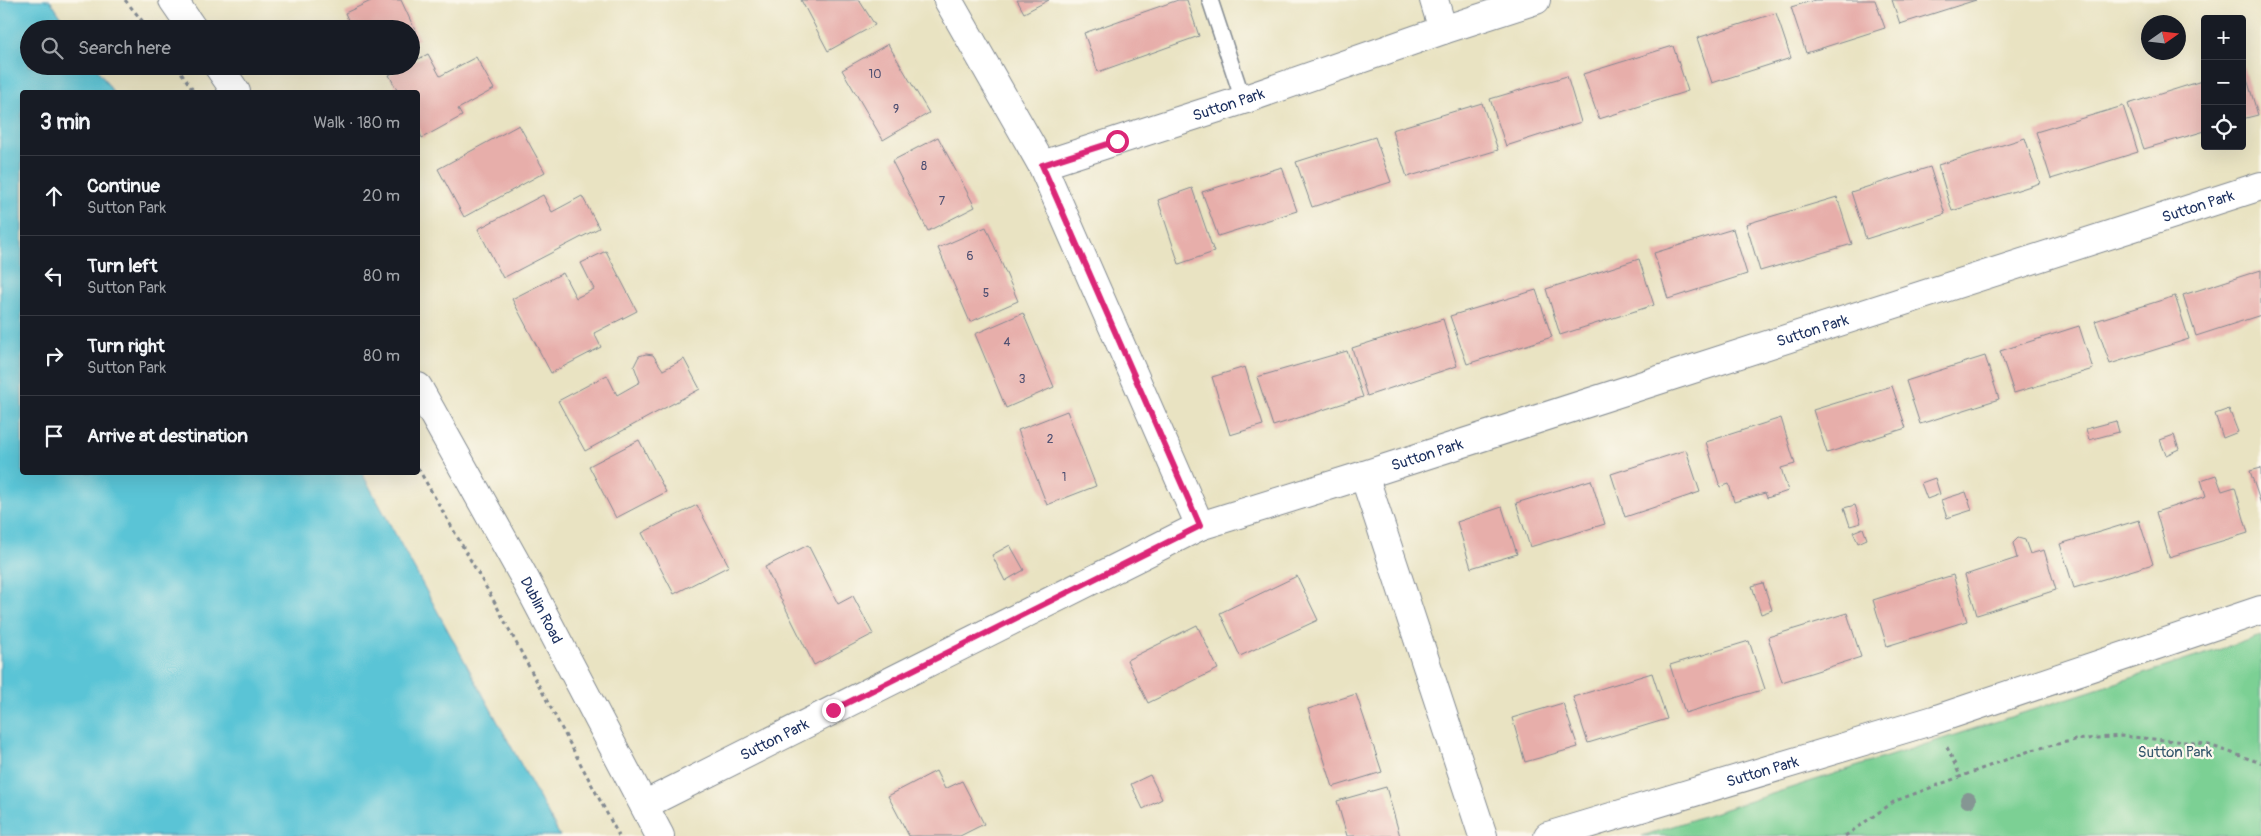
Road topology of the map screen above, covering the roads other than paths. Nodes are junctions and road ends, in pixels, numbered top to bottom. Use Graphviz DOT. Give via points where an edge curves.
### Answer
graph roads {
  1 [pos="173,0"];
  2 [pos="948,0"];
  3 [pos="1210,0"];
  4 [pos="1434,0"];
  5 [pos="1536,0"];
  6 [pos="187,20"];
  7 [pos="1443,30"];
  8 [pos="224,75"];
  9 [pos="235,90"];
  10 [pos="1243,100"];
  11 [pos="1042,165"];
  12 [pos="2261,186"];
  13 [pos="420,390"];
  14 [pos="1364,475"];
  15 [pos="1200,526"];
  16 [pos="2261,610"];
  17 [pos="644,805"];
  18 [pos="660,836"];
  19 [pos="1483,836"];
  20 [pos="1548,836"];
  1 -- 6 [label="street"];
  2 -- 11 [label="street"];
  3 -- 10 [label="lane"];
  4 -- 7 [label="street"];
  5 -- 7 [label="street, Sutton Park"];
  7 -- 10 [label="street, Sutton Park"];
  8 -- 9 [label="street"];
  10 -- 11 [label="street, Sutton Park"];
  11 -- 15 [label="street"];
  12 -- 14 [label="street, Sutton Park"];
  13 -- 17 [label="street, Dublin Road" via="524,577"];
  14 -- 15 [label="street, Sutton Park"];
  14 -- 19 [label="street"];
  15 -- 17 [label="street, Sutton Park"];
  16 -- 20 [label="street, Sutton Park" via="1934,720"];
  17 -- 18 [label="street, Dublin Road"];
}
